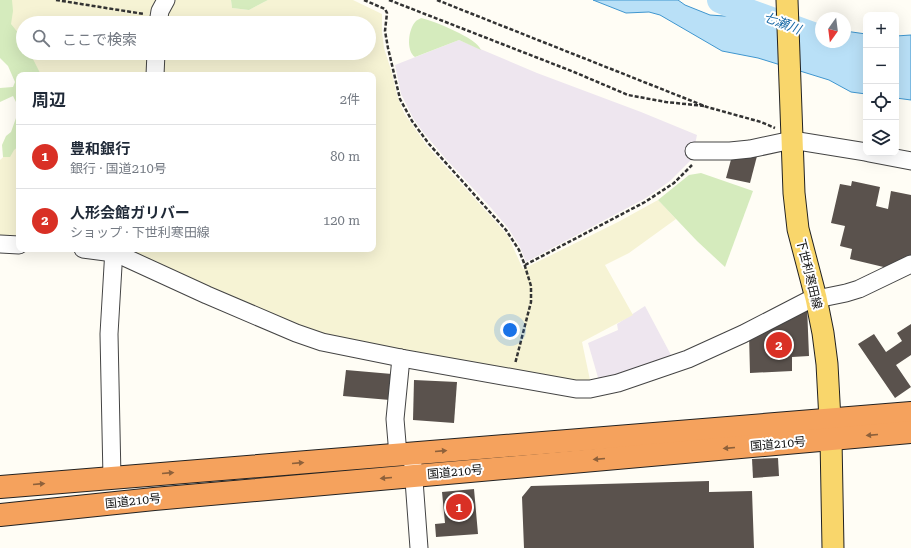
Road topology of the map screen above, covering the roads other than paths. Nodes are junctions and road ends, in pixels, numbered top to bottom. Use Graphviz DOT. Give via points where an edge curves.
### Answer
graph roads {
  1 [pos="787,0"];
  2 [pos="156,60"];
  3 [pos="155,72"];
  4 [pos="792,132"];
  5 [pos="699,151"];
  6 [pos="863,152"];
  7 [pos="884,156"];
  8 [pos="911,161"];
  9 [pos="0,244"];
  10 [pos="16,245"];
  11 [pos="113,252"];
  12 [pos="115,252"];
  13 [pos="911,264"];
  14 [pos="816,298"];
  15 [pos="401,358"];
  16 [pos="911,413"];
  17 [pos="831,429"];
  18 [pos="911,432"];
  19 [pos="405,454"];
  20 [pos="414,476"];
  21 [pos="112,478"];
  22 [pos="0,487"];
  23 [pos="0,515"];
  24 [pos="419,548"];
  25 [pos="833,548"];
  1 -- 4 [label="main road, 下世利寒田線"];
  2 -- 3 [label="street"];
  4 -- 5 [label="street" via="760,148"];
  4 -- 6 [label="street"];
  4 -- 14 [label="main road, 下世利寒田線" via="798,229"];
  7 -- 8 [label="street"];
  9 -- 10 [label="street"];
  11 -- 21 [label="street" via="109,334"];
  12 -- 15 [label="street" via="175,281 309,338"];
  13 -- 14 [label="street" via="859,289"];
  14 -- 15 [label="street" via="688,359 618,383 590,389 576,389"];
  14 -- 17 [label="main road, 下世利寒田線" via="826,355"];
  15 -- 19 [label="street" via="395,419"];
  16 -- 17 [label="highway, 国道210号"];
  18 -- 17 [label="highway, 国道210号, one-way"];
  19 -- 17 [label="highway, 国道210号, one-way"];
  17 -- 20 [label="highway, 国道210号, one-way"];
  17 -- 25 [label="main road, 下世利寒田線"];
  19 -- 20 [label="street"];
  21 -- 19 [label="highway, 国道210号, one-way"];
  20 -- 23 [label="highway, 国道210号, one-way"];
  20 -- 24 [label="street"];
  22 -- 21 [label="highway, 国道210号, one-way"];
}
